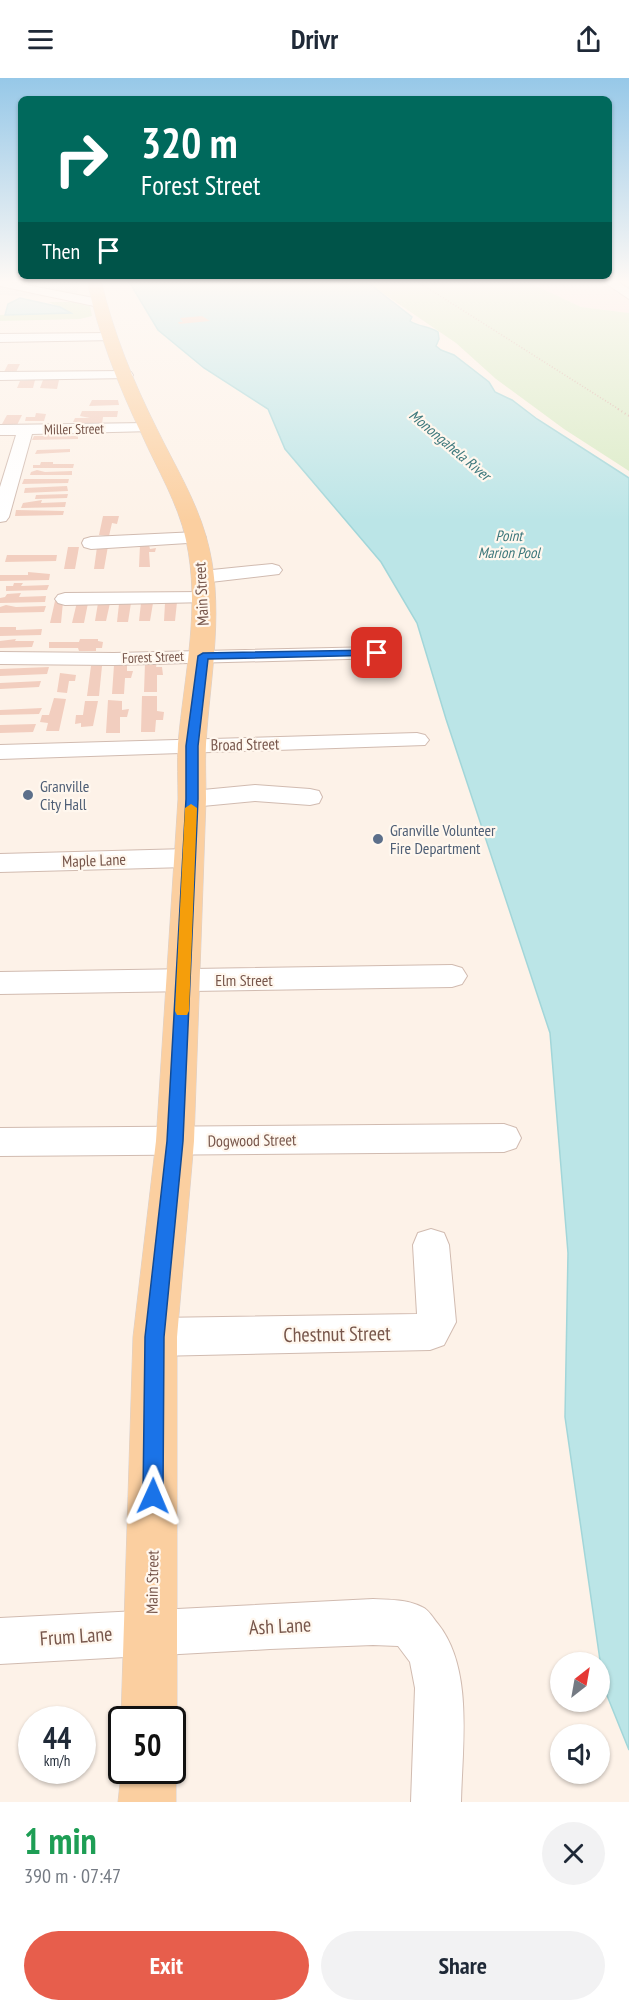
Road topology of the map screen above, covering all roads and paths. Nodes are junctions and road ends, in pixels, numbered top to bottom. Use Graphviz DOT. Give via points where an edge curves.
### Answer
graph roads {
  1 [pos="120,360"];
  2 [pos="540,360"];
  3 [pos="126,375"];
  4 [pos="0,376"];
  5 [pos="629,416"];
  6 [pos="147,428"];
  7 [pos="0,430"];
  8 [pos="25,430"];
  9 [pos="0,518"];
  10 [pos="197,538"];
  11 [pos="92,543"];
  12 [pos="272,570"];
  13 [pos="203,587"];
  14 [pos="65,599"];
  15 [pos="377,653"];
  16 [pos="203,656"];
  17 [pos="0,658"];
  18 [pos="417,741"];
  19 [pos="192,746"];
  20 [pos="0,752"];
  21 [pos="310,797"];
  22 [pos="192,799"];
  23 [pos="187,858"];
  24 [pos="0,863"];
  25 [pos="452,976"];
  26 [pos="184,979"];
  27 [pos="0,983"];
  28 [pos="504,1138"];
  29 [pos="175,1141"];
  30 [pos="0,1142"];
  31 [pos="431,1245"];
  32 [pos="155,1337"];
  33 [pos="151,1632"];
  34 [pos="0,1641"];
  35 [pos="149,1706"];
  36 [pos="148,1784"];
  37 [pos="147,1802"];
  38 [pos="436,1802"];
  1 -- 3 [label="main road, Main Street"];
  2 -- 5 [label="path"];
  3 -- 4 [label="street"];
  3 -- 6 [label="main road, Main Street"];
  6 -- 8 [label="street, Miller Street"];
  6 -- 10 [label="main road, Main Street" via="186,506"];
  7 -- 8 [label="street, Miller Street"];
  8 -- 9 [label="street"];
  10 -- 11 [label="street"];
  10 -- 13 [label="main road, Main Street"];
  12 -- 13 [label="street"];
  13 -- 14 [label="street"];
  13 -- 16 [label="main road, Main Street"];
  15 -- 16 [label="street, Forest Street"];
  16 -- 17 [label="street, Forest Street"];
  16 -- 19 [label="main road, Main Street"];
  18 -- 19 [label="street, Broad Street"];
  19 -- 20 [label="street, Broad Street"];
  19 -- 22 [label="main road, Main Street"];
  21 -- 22 [label="street" via="255,793"];
  22 -- 23 [label="main road, Main Street"];
  23 -- 24 [label="street, Maple Lane"];
  23 -- 26 [label="main road, Main Street"];
  25 -- 26 [label="street, Elm Street"];
  26 -- 27 [label="street, Elm Street"];
  26 -- 29 [label="main road, Main Street"];
  28 -- 29 [label="street, Dogwood Street"];
  29 -- 30 [label="street, Dogwood Street"];
  29 -- 32 [label="main road, Main Street"];
  31 -- 32 [label="street, Chestnut Street" via="438,1322 430,1332"];
  32 -- 33 [label="main road, Main Street"];
  33 -- 34 [label="street, Frum Lane"];
  33 -- 35 [label="main road, Main Street"];
  33 -- 38 [label="street, Ash Lane" via="372,1622 409,1624 431,1652 439,1688"];
  36 -- 37 [label="main road"];
}
